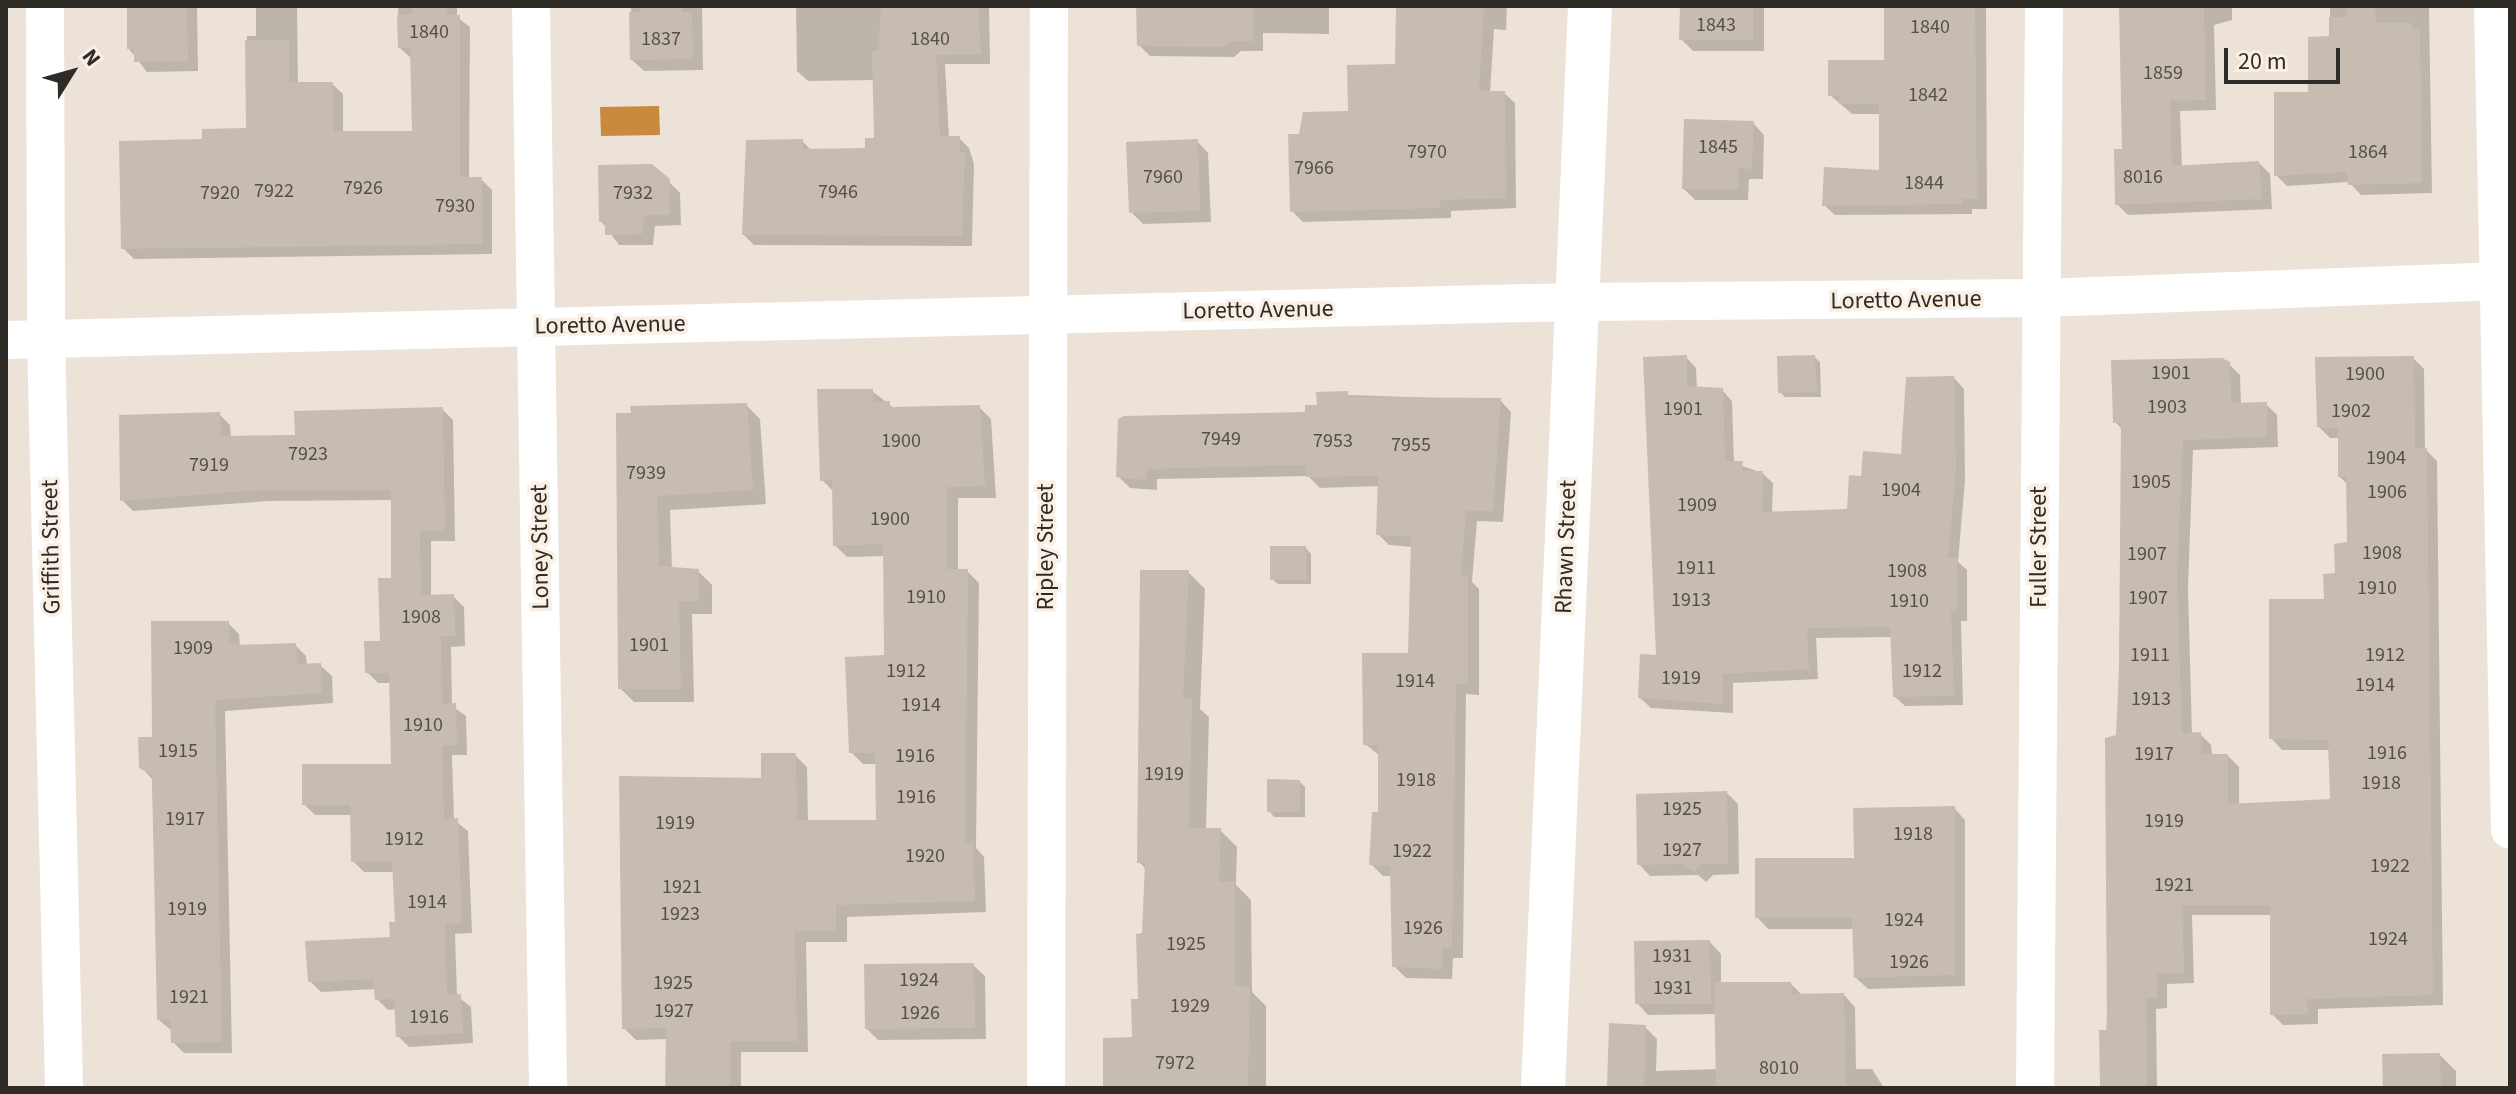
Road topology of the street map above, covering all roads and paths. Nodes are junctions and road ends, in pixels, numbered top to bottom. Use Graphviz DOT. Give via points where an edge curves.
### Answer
graph roads {
  1 [pos="45,6"];
  2 [pos="531,6"];
  3 [pos="1049,6"];
  4 [pos="1590,6"];
  5 [pos="2044,6"];
  6 [pos="2493,6"];
  7 [pos="2504,281"];
  8 [pos="2041,298"];
  9 [pos="1577,302"];
  10 [pos="1046,315"];
  11 [pos="537,327"];
  12 [pos="46,339"];
  13 [pos="6,340"];
  14 [pos="2510,830"];
  15 [pos="64,1088"];
  16 [pos="548,1088"];
  17 [pos="1046,1088"];
  18 [pos="1543,1088"];
  19 [pos="2035,1088"];
  1 -- 12 [label="street, Griffith Street"];
  2 -- 11 [label="street, Loney Street"];
  3 -- 10 [label="street, Ripley Street"];
  4 -- 9 [label="main road, Rhawn Street"];
  5 -- 8 [label="street, Fuller Street"];
  6 -- 7 [label="street"];
  7 -- 8 [label="street, Loretto Avenue"];
  7 -- 14 [label="street"];
  8 -- 9 [label="street, Loretto Avenue"];
  8 -- 19 [label="street, Fuller Street"];
  9 -- 10 [label="street, Loretto Avenue"];
  9 -- 18 [label="main road, Rhawn Street"];
  10 -- 11 [label="street, Loretto Avenue"];
  10 -- 17 [label="street, Ripley Street"];
  11 -- 12 [label="street, Loretto Avenue"];
  11 -- 16 [label="street, Loney Street"];
  12 -- 13 [label="street, Loretto Avenue"];
  12 -- 15 [label="street, Griffith Street"];
}
